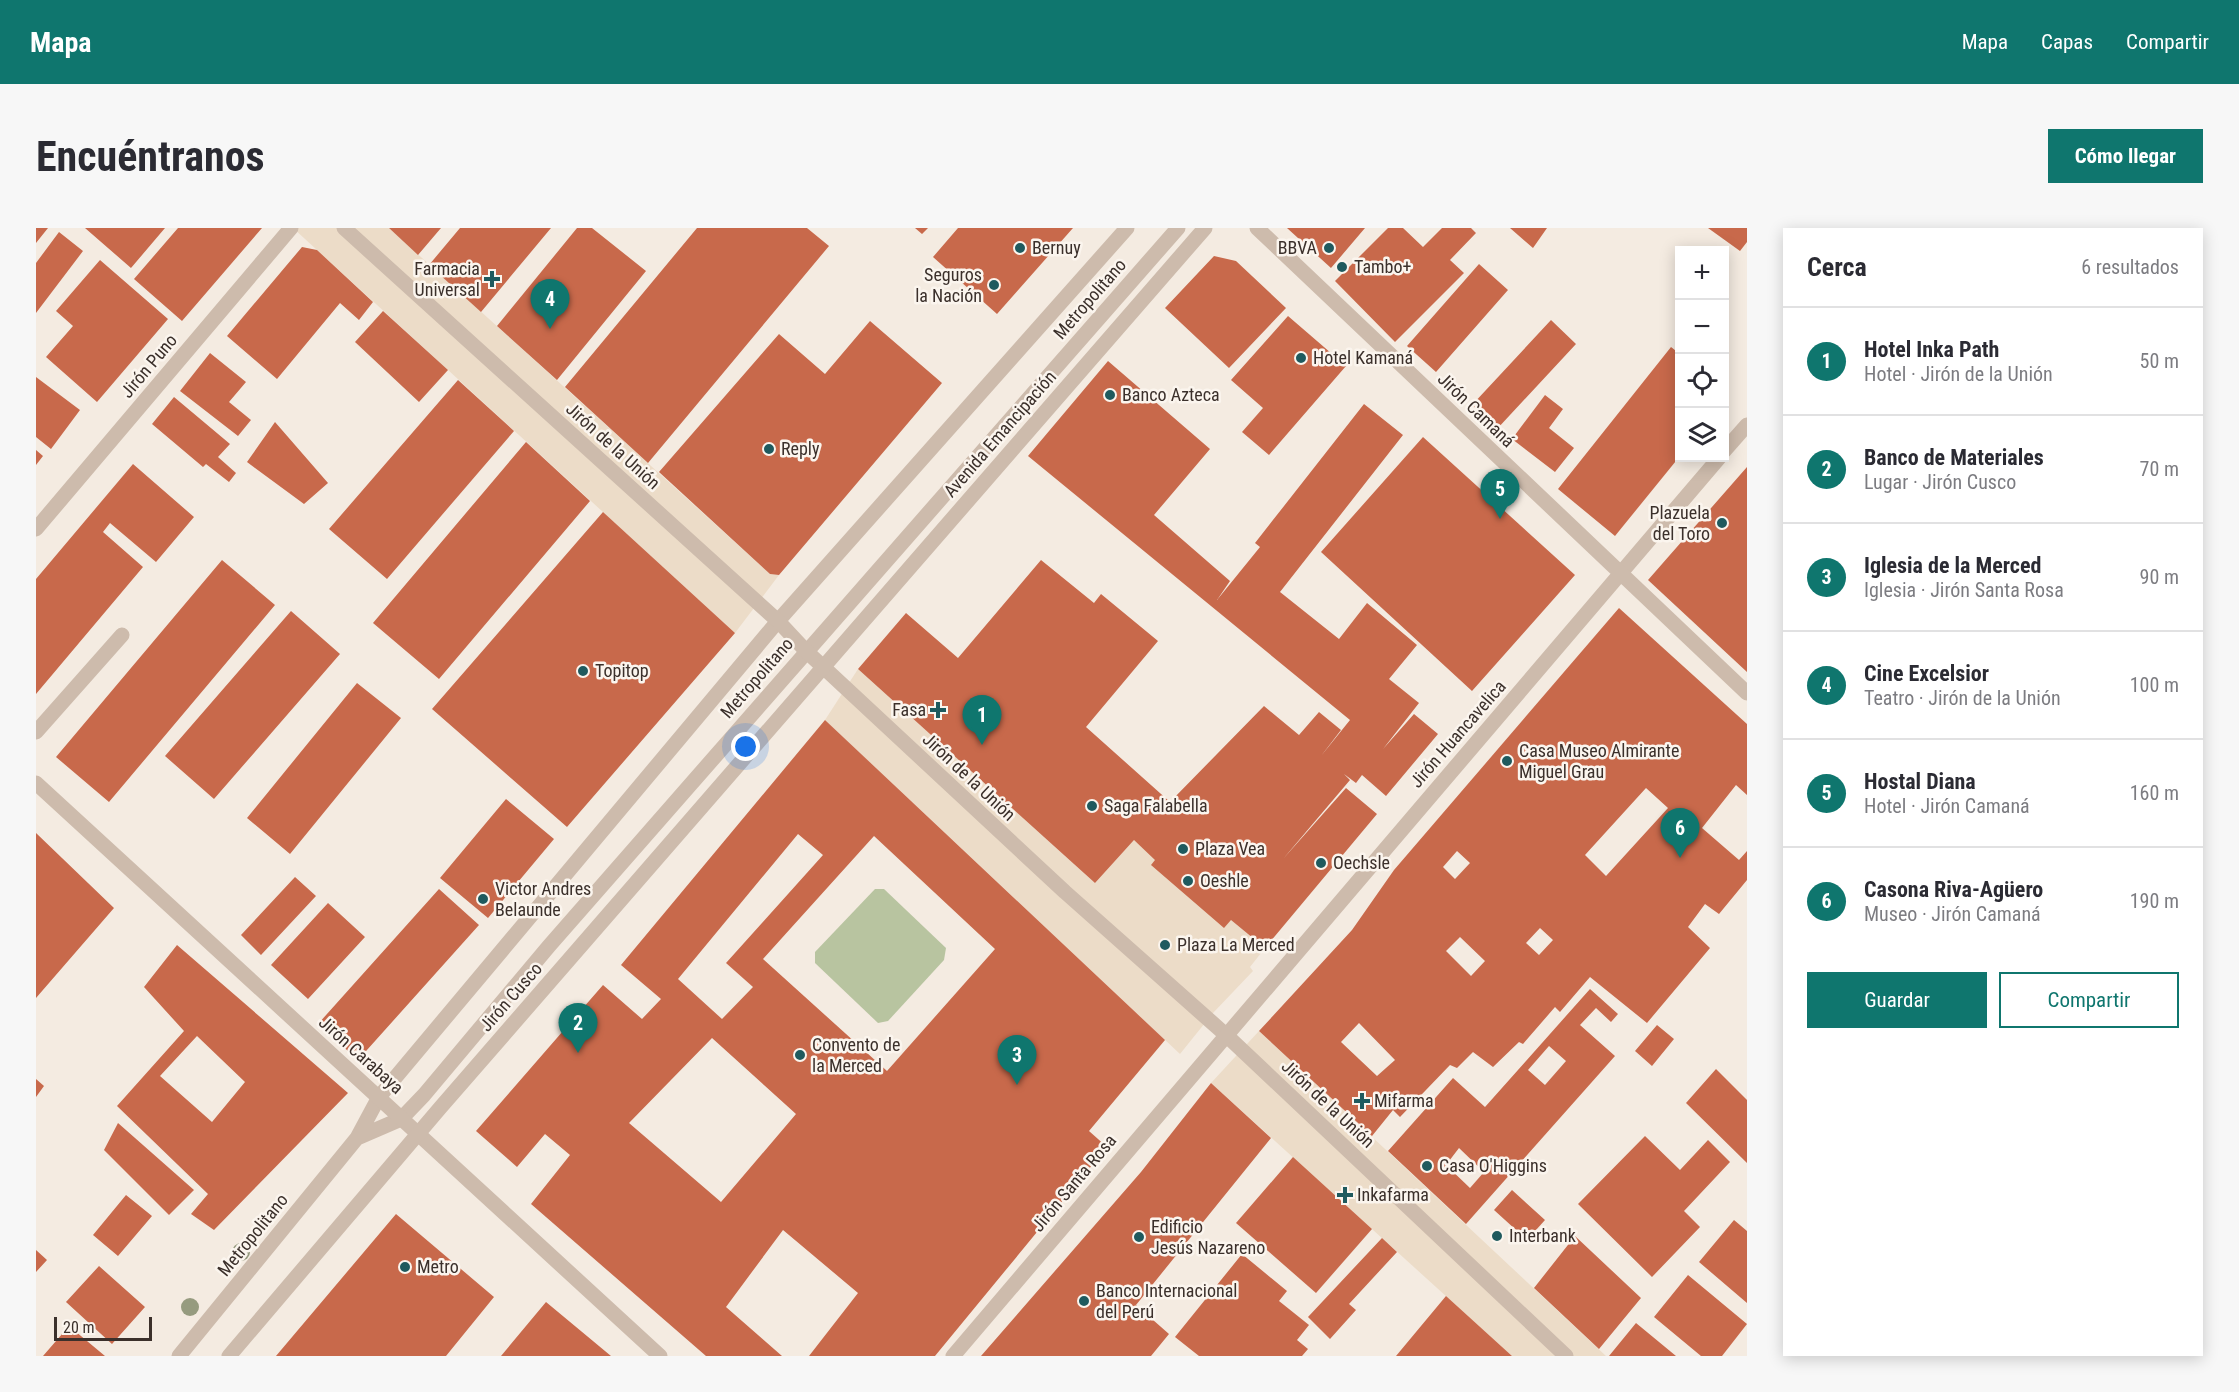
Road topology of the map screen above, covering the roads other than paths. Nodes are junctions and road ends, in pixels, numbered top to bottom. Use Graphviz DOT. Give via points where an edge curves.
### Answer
graph roads {
  1 [pos="291,228"];
  2 [pos="344,228"];
  3 [pos="1127,228"];
  4 [pos="1178,228"];
  5 [pos="1205,228"];
  6 [pos="1257,228"];
  7 [pos="1747,424"];
  8 [pos="1729,446"];
  9 [pos="1716,462"];
  10 [pos="36,529"];
  11 [pos="1620,574"];
  12 [pos="778,621"];
  13 [pos="122,635"];
  14 [pos="806,651"];
  15 [pos="823,666"];
  16 [pos="1747,693"];
  17 [pos="36,732"];
  18 [pos="36,783"];
  19 [pos="1226,1035"];
  20 [pos="379,1097"];
  21 [pos="401,1119"];
  22 [pos="418,1134"];
  23 [pos="357,1138"];
  24 [pos="179,1356"];
  25 [pos="230,1356"];
  26 [pos="660,1356"];
  27 [pos="953,1356"];
  28 [pos="1566,1356"];
  1 -- 10 [label="street, Jirón Puno"];
  2 -- 12 [label="street, Jirón de la Unión"];
  3 -- 12 [label="street, Metropolitano"];
  4 -- 14 [label="street, Metropolitano"];
  5 -- 15 [label="street, Avenida Emancipación"];
  6 -- 11 [label="street, Jirón Camaná"];
  7 -- 8 [label="street"];
  9 -- 11 [label="street, Jirón Huancavelica"];
  11 -- 16 [label="street, Jirón Camaná"];
  11 -- 19 [label="street, Jirón Huancavelica"];
  12 -- 14 [label="street, Jirón de la Unión"];
  12 -- 20 [label="street, Metropolitano"];
  13 -- 17 [label="street"];
  14 -- 15 [label="street, Jirón de la Unión"];
  14 -- 21 [label="street, Metropolitano"];
  15 -- 19 [label="street, Jirón de la Unión" via="1057,885"];
  15 -- 22 [label="street, Jirón Cusco"];
  18 -- 20 [label="street, Jirón Carabaya"];
  19 -- 27 [label="street, Jirón Santa Rosa"];
  19 -- 28 [label="street, Jirón de la Unión"];
  20 -- 21 [label="street, Jirón Carabaya"];
  20 -- 23 [label="street, Metropolitano"];
  21 -- 22 [label="street, Jirón Carabaya"];
  21 -- 23 [label="street, Metropolitano"];
  22 -- 25 [label="street, Jirón Cusco"];
  22 -- 26 [label="street, Jirón Carabaya"];
  23 -- 24 [label="street, Metropolitano"];
}
